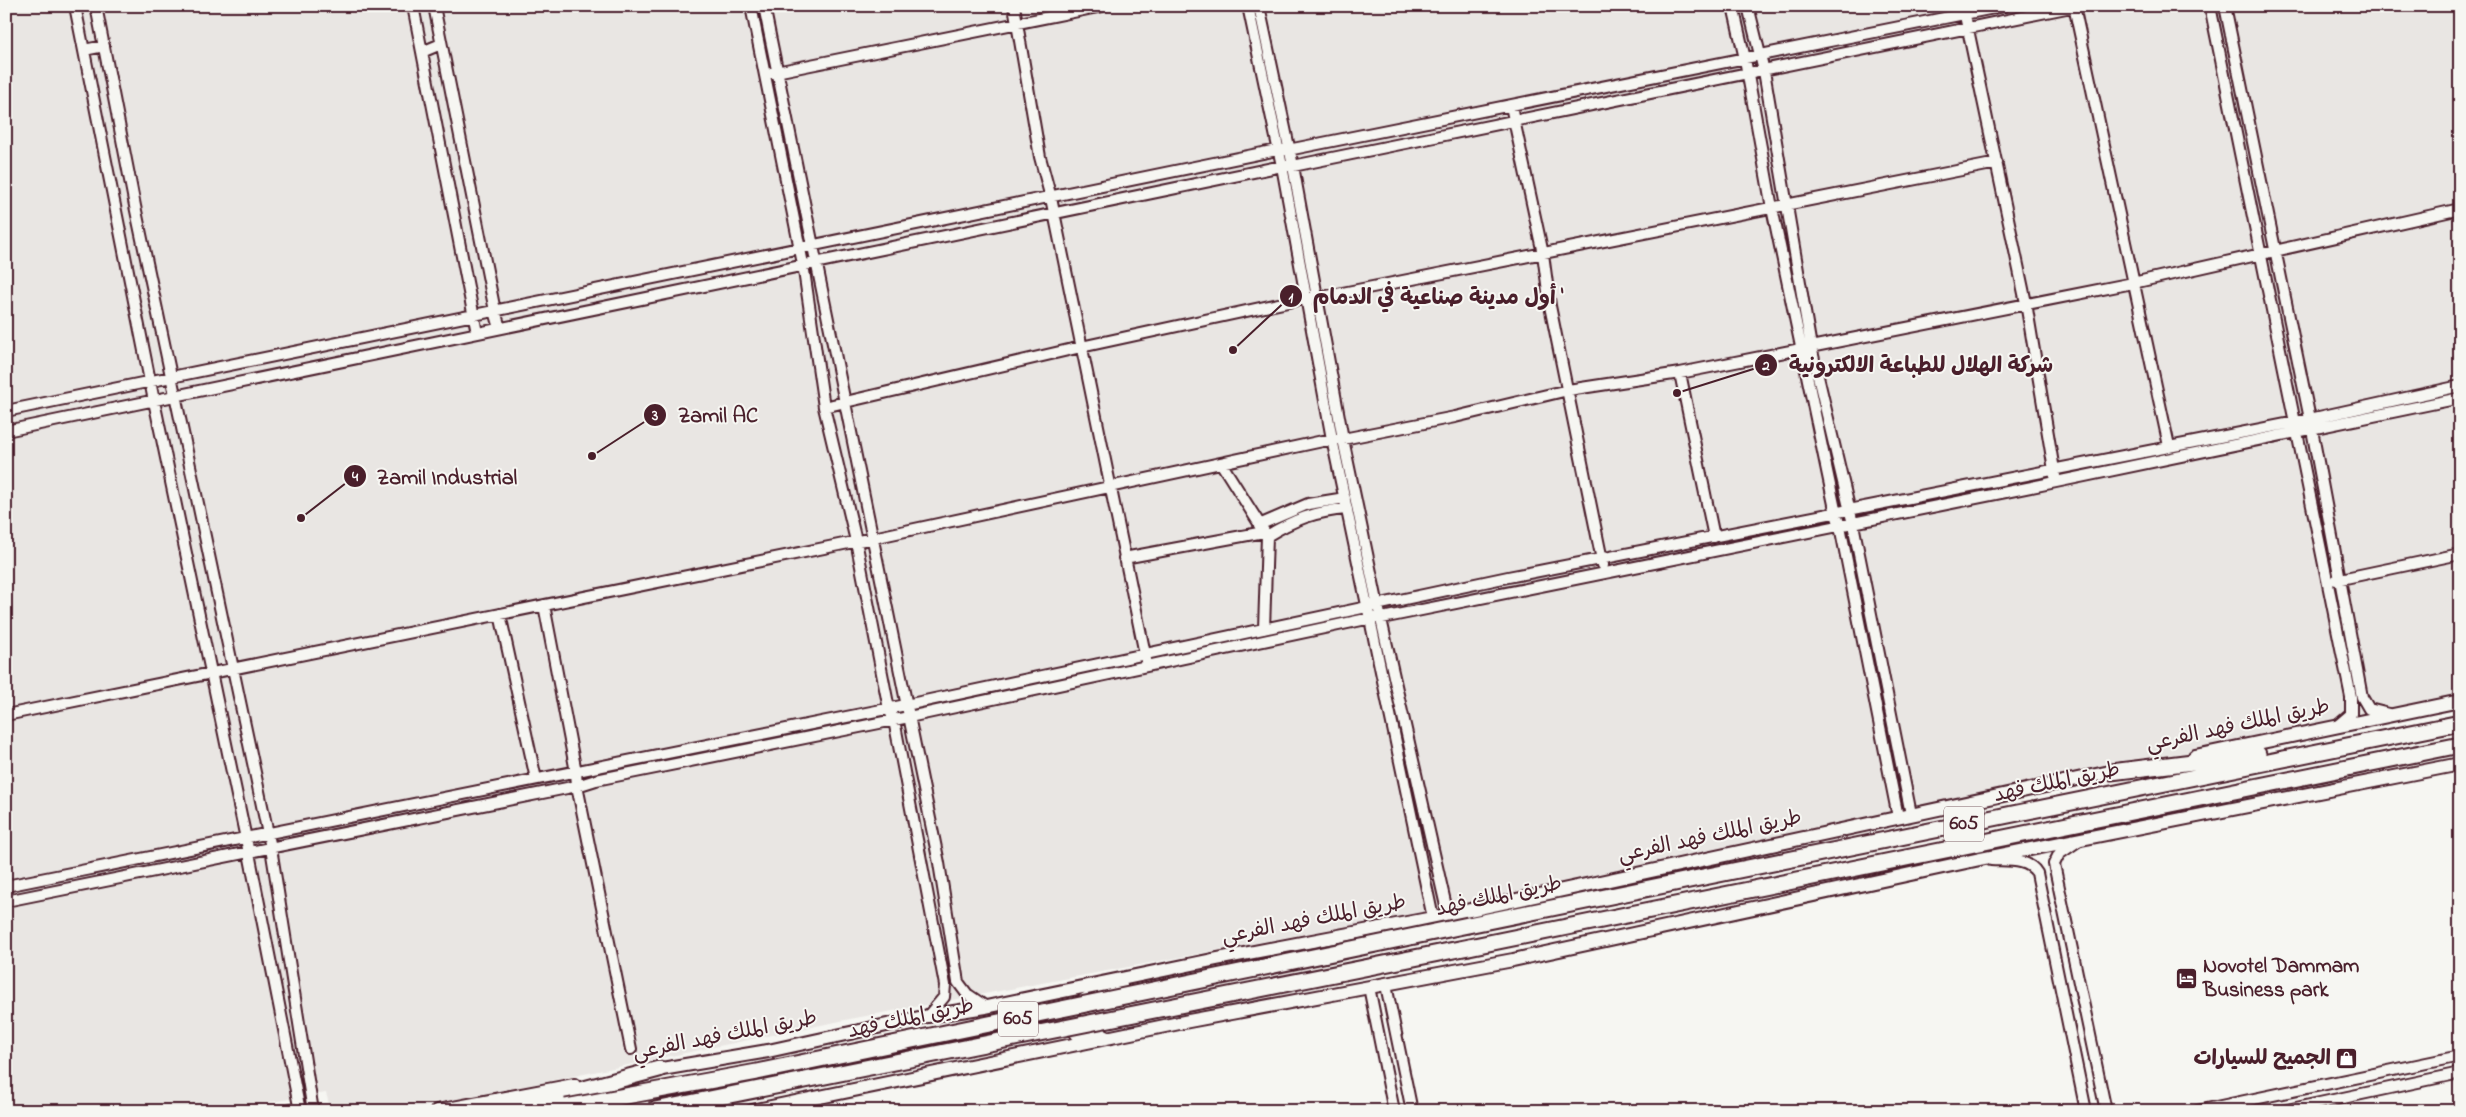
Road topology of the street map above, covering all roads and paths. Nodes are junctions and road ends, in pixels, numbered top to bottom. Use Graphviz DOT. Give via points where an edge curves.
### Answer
graph roads {
  1 [pos="75,6"];
  2 [pos="96,6"];
  3 [pos="413,6"];
  4 [pos="434,6"];
  5 [pos="751,6"];
  6 [pos="764,6"];
  7 [pos="1014,6"];
  8 [pos="1103,6"];
  9 [pos="1248,6"];
  10 [pos="1258,6"];
  11 [pos="1733,6"];
  12 [pos="1748,6"];
  13 [pos="2004,6"];
  14 [pos="2075,6"];
  15 [pos="2210,6"];
  16 [pos="2225,6"];
  17 [pos="1964,11"];
  18 [pos="1017,24"];
  19 [pos="1969,29"];
  20 [pos="441,44"];
  21 [pos="104,46"];
  22 [pos="84,50"];
  23 [pos="422,52"];
  24 [pos="1759,57"];
  25 [pos="1745,59"];
  26 [pos="777,72"];
  27 [pos="1764,72"];
  28 [pos="765,74"];
  29 [pos="1748,75"];
  30 [pos="1511,106"];
  31 [pos="1514,122"];
  32 [pos="1282,150"];
  33 [pos="1997,164"];
  34 [pos="1288,166"];
  35 [pos="1784,189"];
  36 [pos="1051,198"];
  37 [pos="1786,205"];
  38 [pos="135,206"];
  39 [pos="1772,208"];
  40 [pos="117,209"];
  41 [pos="2460,209"];
  42 [pos="1054,214"];
  43 [pos="812,246"];
  44 [pos="800,249"];
  45 [pos="2276,250"];
  46 [pos="1543,254"];
  47 [pos="2262,254"];
  48 [pos="816,262"];
  49 [pos="803,264"];
  50 [pos="2133,283"];
  51 [pos="1312,298"];
  52 [pos="2026,303"];
  53 [pos="495,311"];
  54 [pos="473,315"];
  55 [pos="500,328"];
  56 [pos="477,333"];
  57 [pos="1081,347"];
  58 [pos="1806,348"];
  59 [pos="2296,357"];
  60 [pos="2283,366"];
  61 [pos="1680,373"];
  62 [pos="171,377"];
  63 [pos="151,381"];
  64 [pos="2460,386"];
  65 [pos="1568,390"];
  66 [pos="175,397"];
  67 [pos="2460,398"];
  68 [pos="154,401"];
  69 [pos="844,402"];
  70 [pos="824,407"];
  71 [pos="6,410"];
  72 [pos="2310,424"];
  73 [pos="2296,427"];
  74 [pos="6,431"];
  75 [pos="1332,439"];
  76 [pos="1343,439"];
  77 [pos="2169,446"];
  78 [pos="1222,463"];
  79 [pos="2054,471"];
  80 [pos="2056,482"];
  81 [pos="1110,488"];
  82 [pos="1345,498"];
  83 [pos="1347,509"];
  84 [pos="1850,510"];
  85 [pos="1836,514"];
  86 [pos="1852,524"];
  87 [pos="1840,526"];
  88 [pos="1263,531"];
  89 [pos="1714,537"];
  90 [pos="873,538"];
  91 [pos="856,541"];
  92 [pos="2460,554"];
  93 [pos="1124,558"];
  94 [pos="1602,559"];
  95 [pos="1605,573"];
  96 [pos="2341,579"];
  97 [pos="2326,582"];
  98 [pos="544,605"];
  99 [pos="1373,607"];
  100 [pos="500,614"];
  101 [pos="1371,618"];
  102 [pos="1382,618"];
  103 [pos="1264,629"];
  104 [pos="891,631"];
  105 [pos="875,634"];
  106 [pos="1144,654"];
  107 [pos="1148,666"];
  108 [pos="232,668"];
  109 [pos="211,672"];
  110 [pos="1883,676"];
  111 [pos="1870,678"];
  112 [pos="2460,701"];
  113 [pos="906,705"];
  114 [pos="889,708"];
  115 [pos="6,715"];
  116 [pos="2395,715"];
  117 [pos="909,717"];
  118 [pos="894,720"];
  119 [pos="2460,723"];
  120 [pos="2337,726"];
  121 [pos="2363,742"];
  122 [pos="2460,745"];
  123 [pos="1412,755"];
  124 [pos="1400,757"];
  125 [pos="2460,764"];
  126 [pos="576,772"];
  127 [pos="2110,772"];
  128 [pos="536,779"];
  129 [pos="576,786"];
  130 [pos="1911,814"];
  131 [pos="1898,817"];
  132 [pos="268,833"];
  133 [pos="246,838"];
  134 [pos="2082,839"];
  135 [pos="271,848"];
  136 [pos="249,853"];
  137 [pos="1980,859"];
  138 [pos="939,862"];
  139 [pos="924,866"];
  140 [pos="6,886"];
  141 [pos="6,901"];
  142 [pos="1448,915"];
  143 [pos="1433,918"];
  144 [pos="1217,959"];
  145 [pos="1386,985"];
  146 [pos="1369,987"];
  147 [pos="986,1007"];
  148 [pos="928,1016"];
  149 [pos="1189,1022"];
  150 [pos="631,1049"];
  151 [pos="2460,1056"];
  152 [pos="2429,1062"];
  153 [pos="659,1069"];
  154 [pos="2460,1073"];
  155 [pos="2430,1080"];
  156 [pos="299,1110"];
  157 [pos="288,1111"];
  158 [pos="313,1111"];
  159 [pos="437,1111"];
  160 [pos="501,1111"];
  161 [pos="546,1111"];
  162 [pos="650,1111"];
  163 [pos="752,1111"];
  164 [pos="1394,1111"];
  165 [pos="1412,1111"];
  166 [pos="2086,1111"];
  167 [pos="2106,1111"];
  168 [pos="2197,1111"];
  169 [pos="2282,1111"];
  1 -- 22 [label="street"];
  2 -- 21 [label="street"];
  3 -- 23 [label="street"];
  4 -- 20 [label="street"];
  5 -- 28 [label="street"];
  6 -- 26 [label="street"];
  7 -- 18 [label="street"];
  8 -- 18 [label="street"];
  9 -- 32 [label="street"];
  10 -- 32 [label="street"];
  11 -- 25 [label="street"];
  12 -- 24 [label="street"];
  13 -- 17 [label="street"];
  14 -- 19 [label="street"];
  14 -- 50 [label="street"];
  15 -- 47 [label="street"];
  16 -- 45 [label="street"];
  17 -- 19 [label="street"];
  17 -- 24 [label="street"];
  18 -- 26 [label="street"];
  18 -- 36 [label="street" via="1040,157"];
  19 -- 27 [label="street"];
  19 -- 33 [label="street"];
  20 -- 23 [label="street"];
  20 -- 53 [label="street"];
  21 -- 22 [label="street"];
  21 -- 38 [label="street"];
  22 -- 40 [label="street"];
  23 -- 54 [label="street"];
  24 -- 25 [label="street"];
  24 -- 27 [label="street"];
  25 -- 29 [label="street"];
  25 -- 30 [label="street"];
  26 -- 28 [label="street"];
  26 -- 43 [label="street"];
  27 -- 29 [label="street"];
  27 -- 35 [label="street"];
  28 -- 44 [label="street"];
  29 -- 31 [label="street"];
  29 -- 39 [label="street"];
  30 -- 31 [label="street"];
  30 -- 32 [label="street"];
  31 -- 34 [label="street"];
  31 -- 46 [label="street"];
  32 -- 34 [label="street"];
  32 -- 36 [label="street"];
  33 -- 37 [label="street"];
  33 -- 52 [label="street"];
  34 -- 42 [label="street"];
  34 -- 51 [label="street"];
  35 -- 37 [label="street"];
  35 -- 39 [label="street"];
  36 -- 42 [label="street"];
  36 -- 43 [label="street"];
  37 -- 39 [label="street"];
  37 -- 58 [label="street" via="1809,335"];
  38 -- 40 [label="street"];
  38 -- 62 [label="street"];
  39 -- 46 [label="street"];
  39 -- 58 [label="street"];
  40 -- 63 [label="street"];
  41 -- 45 [label="street"];
  42 -- 48 [label="street"];
  42 -- 57 [label="street"];
  43 -- 44 [label="street"];
  43 -- 48 [label="street"];
  44 -- 49 [label="street"];
  44 -- 53 [label="street"];
  45 -- 47 [label="street"];
  45 -- 59 [label="street"];
  46 -- 51 [label="street"];
  46 -- 65 [label="street"];
  47 -- 50 [label="street"];
  47 -- 60 [label="street"];
  48 -- 49 [label="street"];
  48 -- 69 [label="street"];
  49 -- 55 [label="street"];
  49 -- 70 [label="street"];
  50 -- 52 [label="street"];
  50 -- 77 [label="street"];
  51 -- 57 [label="street"];
  51 -- 75 [label="street"];
  51 -- 76 [label="street"];
  52 -- 58 [label="street"];
  52 -- 79 [label="street"];
  53 -- 54 [label="street"];
  53 -- 55 [label="street"];
  54 -- 56 [label="street"];
  54 -- 62 [label="street"];
  55 -- 56 [label="street"];
  56 -- 66 [label="street"];
  57 -- 69 [label="street"];
  57 -- 81 [label="street"];
  58 -- 61 [label="street"];
  58 -- 84 [label="street"];
  58 -- 85 [label="street"];
  59 -- 60 [label="street"];
  59 -- 72 [label="street"];
  60 -- 73 [label="street"];
  61 -- 65 [label="street"];
  61 -- 89 [label="street"];
  62 -- 63 [label="street"];
  62 -- 66 [label="street"];
  63 -- 68 [label="street"];
  63 -- 71 [label="street"];
  64 -- 72 [label="street"];
  65 -- 76 [label="street"];
  65 -- 94 [label="street"];
  66 -- 68 [label="street"];
  66 -- 108 [label="street"];
  67 -- 72 [label="street"];
  68 -- 74 [label="street"];
  68 -- 109 [label="street"];
  69 -- 70 [label="street"];
  69 -- 90 [label="street"];
  70 -- 91 [label="street"];
  72 -- 73 [label="street"];
  72 -- 96 [label="street"];
  73 -- 77 [label="street"];
  73 -- 80 [label="street"];
  73 -- 97 [label="street"];
  75 -- 76 [label="street"];
  75 -- 78 [label="street"];
  75 -- 82 [label="street"];
  76 -- 99 [label="street"];
  77 -- 79 [label="street"];
  78 -- 81 [label="street"];
  78 -- 88 [label="street"];
  79 -- 80 [label="street"];
  79 -- 84 [label="street"];
  80 -- 86 [label="street"];
  81 -- 90 [label="street"];
  81 -- 93 [label="street"];
  82 -- 83 [label="street"];
  82 -- 88 [label="street" via="1308,504"];
  83 -- 88 [label="street" via="1306,515"];
  83 -- 99 [label="street"];
  84 -- 85 [label="street"];
  84 -- 86 [label="street"];
  85 -- 87 [label="street"];
  85 -- 89 [label="street"];
  86 -- 87 [label="street"];
  86 -- 110 [label="street"];
  87 -- 95 [label="street"];
  87 -- 111 [label="street"];
  88 -- 93 [label="street"];
  88 -- 103 [label="street"];
  89 -- 94 [label="street"];
  90 -- 91 [label="street"];
  90 -- 104 [label="street"];
  91 -- 98 [label="street"];
  91 -- 105 [label="street"];
  92 -- 96 [label="street"];
  93 -- 106 [label="street"];
  94 -- 95 [label="street"];
  94 -- 99 [label="street"];
  95 -- 102 [label="street"];
  96 -- 97 [label="street"];
  96 -- 116 [label="street" via="2362,697 2369,709"];
  97 -- 120 [label="street" via="2351,697 2351,714"];
  98 -- 100 [label="street"];
  98 -- 126 [label="street"];
  99 -- 101 [label="street"];
  99 -- 102 [label="street"];
  99 -- 103 [label="street"];
  100 -- 108 [label="street"];
  100 -- 128 [label="street"];
  101 -- 102 [label="street"];
  101 -- 107 [label="street"];
  101 -- 124 [label="street"];
  102 -- 123 [label="street"];
  103 -- 106 [label="street"];
  104 -- 105 [label="street"];
  104 -- 113 [label="street"];
  105 -- 114 [label="street"];
  106 -- 107 [label="street"];
  106 -- 113 [label="street"];
  107 -- 117 [label="street"];
  108 -- 109 [label="street"];
  108 -- 132 [label="street"];
  109 -- 115 [label="street"];
  109 -- 133 [label="street"];
  110 -- 111 [label="street"];
  110 -- 130 [label="street"];
  111 -- 131 [label="street"];
  112 -- 116 [label="main road, طريق الملك فهد الفرعي"];
  113 -- 114 [label="street"];
  113 -- 117 [label="street"];
  114 -- 118 [label="street"];
  114 -- 126 [label="street"];
  116 -- 120 [label="main road, طريق الملك فهد الفرعي"];
  117 -- 118 [label="street"];
  117 -- 138 [label="street"];
  118 -- 129 [label="street"];
  118 -- 139 [label="street"];
  119 -- 121 [label="highway, طريق الملك فهد / 605"];
  120 -- 127 [label="main road, طريق الملك فهد الفرعي"];
  121 -- 127 [label="highway"];
  121 -- 161 [label="highway, طريق الملك فهد / 605, bridge" via="757,1072"];
  122 -- 162 [label="highway, طريق الملك فهد / 605, bridge"];
  123 -- 124 [label="street"];
  123 -- 142 [label="street"];
  124 -- 143 [label="street"];
  125 -- 134 [label="main road"];
  126 -- 128 [label="street"];
  126 -- 129 [label="street"];
  127 -- 130 [label="main road, طريق الملك فهد الفرعي"];
  128 -- 132 [label="street"];
  129 -- 135 [label="street"];
  129 -- 150 [label="street"];
  130 -- 131 [label="main road, طريق الملك فهد الفرعي"];
  131 -- 142 [label="main road, طريق الملك فهد الفرعي"];
  132 -- 133 [label="street"];
  132 -- 135 [label="street"];
  133 -- 136 [label="street"];
  133 -- 140 [label="street"];
  134 -- 137 [label="main road"];
  134 -- 167 [label="street" via="2059,854 2054,864"];
  135 -- 136 [label="street"];
  135 -- 158 [label="street"];
  136 -- 141 [label="street"];
  136 -- 156 [label="street"];
  137 -- 145 [label="main road"];
  137 -- 166 [label="street" via="2026,863 2037,873"];
  138 -- 139 [label="street"];
  138 -- 147 [label="street" via="958,982 967,994"];
  139 -- 148 [label="street" via="945,985 944,997"];
  142 -- 143 [label="main road, طريق الملك فهد الفرعي"];
  143 -- 144 [label="main road, طريق الملك فهد الفرعي"];
  144 -- 147 [label="main road, طريق الملك فهد الفرعي"];
  144 -- 149 [label="main road" via="1085,999 1073,1011 1070,1026 1077,1034 1086,1034"];
  145 -- 146 [label="main road"];
  145 -- 165 [label="street"];
  146 -- 149 [label="main road"];
  146 -- 164 [label="street"];
  147 -- 148 [label="main road, طريق الملك فهد الفرعي"];
  148 -- 153 [label="main road, طريق الملك فهد الفرعي" via="768,1051"];
  149 -- 163 [label="main road"];
  151 -- 152 [label="street"];
  152 -- 155 [label="street"];
  152 -- 168 [label="street"];
  153 -- 159 [label="main road, طريق الملك فهد الفرعي"];
  153 -- 160 [label="highway"];
  154 -- 155 [label="street"];
  155 -- 169 [label="street"];
  156 -- 157 [label="street"];
}
